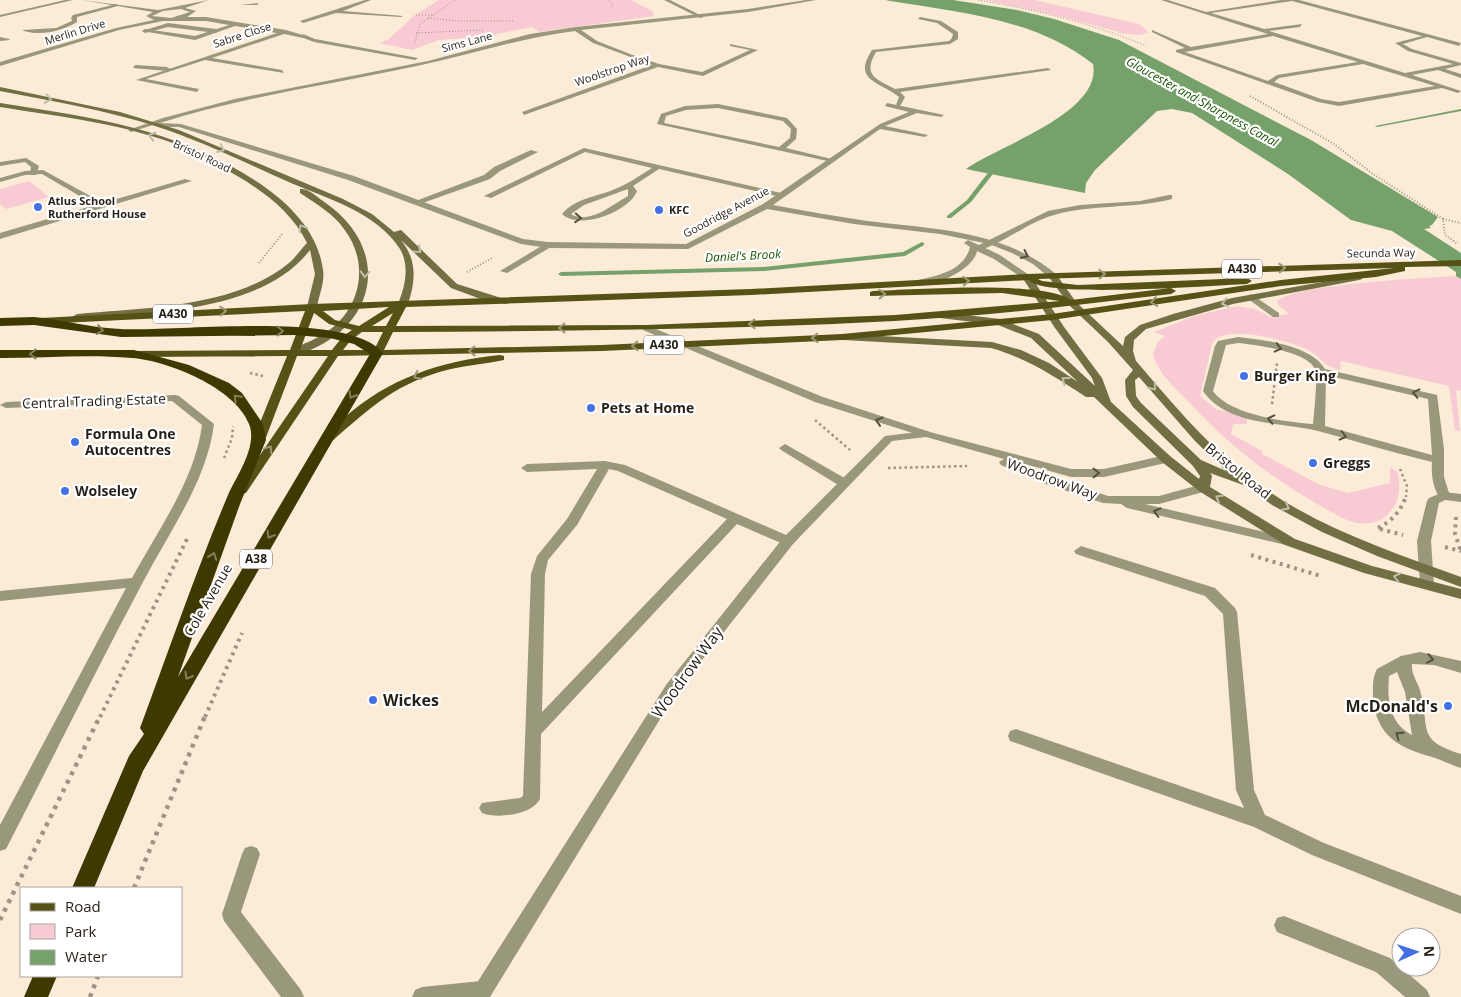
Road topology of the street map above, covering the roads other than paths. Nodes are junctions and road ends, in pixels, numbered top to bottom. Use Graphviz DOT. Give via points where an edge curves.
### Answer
graph roads {
  1 [pos="70,0"];
  2 [pos="84,0"];
  3 [pos="262,0"];
  4 [pos="369,0"];
  5 [pos="666,0"];
  6 [pos="814,0"];
  7 [pos="1162,0"];
  8 [pos="1257,0"];
  9 [pos="1293,0"];
  10 [pos="1398,0"];
  11 [pos="210,1"];
  12 [pos="1269,3"];
  13 [pos="1412,3"];
  14 [pos="116,5"];
  15 [pos="242,5"];
  16 [pos="175,8"];
  17 [pos="156,11"];
  18 [pos="192,11"];
  19 [pos="336,12"];
  20 [pos="1203,12"];
  21 [pos="0,16"];
  22 [pos="148,16"];
  23 [pos="401,16"];
  24 [pos="702,17"];
  25 [pos="176,18"];
  26 [pos="920,18"];
  27 [pos="165,19"];
  28 [pos="206,20"];
  29 [pos="304,21"];
  30 [pos="237,24"];
  31 [pos="1300,25"];
  32 [pos="118,29"];
  33 [pos="576,29"];
  34 [pos="25,30"];
  35 [pos="1262,30"];
  36 [pos="216,31"];
  37 [pos="1154,31"];
  38 [pos="286,32"];
  39 [pos="1273,34"];
  40 [pos="1429,36"];
  41 [pos="1459,44"];
  42 [pos="732,45"];
  43 [pos="1189,48"];
  44 [pos="38,54"];
  45 [pos="205,58"];
  46 [pos="414,58"];
  47 [pos="1365,62"];
  48 [pos="0,64"];
  49 [pos="1460,64"];
  50 [pos="658,65"];
  51 [pos="135,67"];
  52 [pos="0,68"];
  53 [pos="1438,68"];
  54 [pos="167,70"];
  55 [pos="1048,70"];
  56 [pos="282,72"];
  57 [pos="1405,75"];
  58 [pos="1461,76"];
  59 [pos="1273,85"];
  60 [pos="1443,86"];
  61 [pos="0,88"];
  62 [pos="197,90"];
  63 [pos="896,91"];
  64 [pos="1460,92"];
  65 [pos="0,100"];
  66 [pos="887,105"];
  67 [pos="0,106"];
  68 [pos="897,107"];
  69 [pos="916,110"];
  70 [pos="524,113"];
  71 [pos="66,115"];
  72 [pos="941,115"];
  73 [pos="151,122"];
  74 [pos="159,125"];
  75 [pos="879,127"];
  76 [pos="130,130"];
  77 [pos="925,135"];
  78 [pos="780,149"];
  79 [pos="534,152"];
  80 [pos="832,160"];
  81 [pos="0,164"];
  82 [pos="658,167"];
  83 [pos="32,172"];
  84 [pos="281,176"];
  85 [pos="0,180"];
  86 [pos="188,181"];
  87 [pos="628,184"];
  88 [pos="781,195"];
  89 [pos="488,196"];
  90 [pos="1169,197"];
  91 [pos="417,202"];
  92 [pos="102,206"];
  93 [pos="766,206"];
  94 [pos="363,213"];
  95 [pos="943,233"];
  96 [pos="0,236"];
  97 [pos="522,241"];
  98 [pos="311,243"];
  99 [pos="992,243"];
  100 [pos="548,245"];
  101 [pos="976,247"];
  102 [pos="1461,263"];
  103 [pos="1432,264"];
  104 [pos="504,272"];
  105 [pos="1376,274"];
  106 [pos="1053,276"];
  107 [pos="1027,277"];
  108 [pos="1334,277"];
  109 [pos="1250,281"];
  110 [pos="917,283"];
  111 [pos="1062,287"];
  112 [pos="694,295"];
  113 [pos="1039,295"];
  114 [pos="1251,297"];
  115 [pos="506,301"];
  116 [pos="1072,303"];
  117 [pos="402,304"];
  118 [pos="356,306"];
  119 [pos="1045,306"];
  120 [pos="312,307"];
  121 [pos="1085,313"];
  122 [pos="940,315"];
  123 [pos="1276,315"];
  124 [pos="1052,317"];
  125 [pos="0,318"];
  126 [pos="34,321"];
  127 [pos="0,322"];
  128 [pos="1000,322"];
  129 [pos="342,325"];
  130 [pos="646,328"];
  131 [pos="360,329"];
  132 [pos="390,330"];
  133 [pos="303,332"];
  134 [pos="328,335"];
  135 [pos="842,337"];
  136 [pos="347,338"];
  137 [pos="682,344"];
  138 [pos="602,348"];
  139 [pos="292,352"];
  140 [pos="335,353"];
  141 [pos="377,353"];
  142 [pos="1,354"];
  143 [pos="134,354"];
  144 [pos="1135,367"];
  145 [pos="1321,371"];
  146 [pos="1107,404"];
  147 [pos="6,405"];
  148 [pos="1319,428"];
  149 [pos="926,434"];
  150 [pos="259,440"];
  151 [pos="325,442"];
  152 [pos="964,444"];
  153 [pos="785,448"];
  154 [pos="1166,459"];
  155 [pos="1437,460"];
  156 [pos="1198,463"];
  157 [pos="605,465"];
  158 [pos="527,468"];
  159 [pos="844,483"];
  160 [pos="1254,487"];
  161 [pos="1203,488"];
  162 [pos="1444,496"];
  163 [pos="1461,498"];
  164 [pos="1107,500"];
  165 [pos="232,504"];
  166 [pos="736,517"];
  167 [pos="788,541"];
  168 [pos="1290,542"];
  169 [pos="1081,551"];
  170 [pos="1426,570"];
  171 [pos="136,582"];
  172 [pos="1461,582"];
  173 [pos="1427,585"];
  174 [pos="1461,594"];
  175 [pos="0,596"];
  176 [pos="1406,660"];
  177 [pos="1461,667"];
  178 [pos="534,731"];
  179 [pos="1016,736"];
  180 [pos="1443,755"];
  181 [pos="1461,761"];
  182 [pos="136,766"];
  183 [pos="488,808"];
  184 [pos="1259,820"];
  185 [pos="0,843"];
  186 [pos="251,854"];
  187 [pos="83,887"];
  188 [pos="1461,905"];
  189 [pos="1284,925"];
  190 [pos="45,977"];
  191 [pos="480,994"];
  192 [pos="36,997"];
  193 [pos="294,997"];
  194 [pos="422,997"];
  195 [pos="1420,997"];
  1 -- 21 [label="street"];
  2 -- 14 [label="street"];
  3 -- 15 [label="street" via="257,6"];
  4 -- 19 [label="street"];
  5 -- 24 [label="street"];
  6 -- 24 [label="street, Sims Lane"];
  7 -- 20 [label="street"];
  8 -- 12 [label="street"];
  9 -- 12 [label="street"];
  9 -- 40 [label="street"];
  10 -- 13 [label="street"];
  11 -- 16 [label="street"];
  11 -- 18 [label="street"];
  12 -- 20 [label="street"];
  14 -- 17 [label="street"];
  14 -- 34 [label="street" via="77,15 71,24 51,30"];
  16 -- 17 [label="street"];
  16 -- 18 [label="street"];
  17 -- 22 [label="street, Merlin Drive"];
  18 -- 25 [label="street"];
  18 -- 28 [label="street, Sabre Close"];
  19 -- 23 [label="street"];
  19 -- 29 [label="street"];
  20 -- 35 [label="street"];
  22 -- 27 [label="street"];
  22 -- 32 [label="street, Merlin Drive"];
  24 -- 33 [label="street, Sims Lane"];
  25 -- 27 [label="street"];
  25 -- 28 [label="street, Sabre Close"];
  26 -- 63 [label="street" via="939,22 951,29 956,33 955,40 874,51 867,62 867,72 881,86"];
  27 -- 32 [label="street, Merlin Drive"];
  28 -- 30 [label="street, Sabre Close"];
  30 -- 36 [label="street"];
  30 -- 38 [label="street, Sabre Close"];
  31 -- 35 [label="street"];
  32 -- 44 [label="street, Merlin Drive"];
  33 -- 50 [label="street, Woolstrop Way" via="609,48"];
  33 -- 73 [label="street, Sims Lane"];
  35 -- 39 [label="street"];
  36 -- 36 [label="street" via="195,38 145,32 168,25"];
  37 -- 43 [label="street"];
  38 -- 45 [label="street, Sabre Close"];
  38 -- 46 [label="street, Sabre Close"];
  39 -- 43 [label="street"];
  39 -- 47 [label="street"];
  40 -- 41 [label="street"];
  40 -- 49 [label="street" via="1398,43 1410,50"];
  42 -- 50 [label="street, Woolstrop Way" via="755,50 703,74"];
  43 -- 59 [label="street" via="1178,51"];
  44 -- 48 [label="street, Merlin Drive"];
  44 -- 52 [label="street, Merlin Drive"];
  45 -- 54 [label="street, Sabre Close"];
  45 -- 56 [label="street, Sabre Close"];
  47 -- 57 [label="street"];
  47 -- 59 [label="street" via="1277,77 1270,82"];
  49 -- 53 [label="street"];
  50 -- 70 [label="street, Woolstrop Way"];
  51 -- 54 [label="street"];
  53 -- 57 [label="street"];
  53 -- 58 [label="street"];
  54 -- 62 [label="street, Sabre Close" via="139,80"];
  55 -- 63 [label="street"];
  57 -- 60 [label="street"];
  59 -- 60 [label="street" via="1339,104"];
  60 -- 64 [label="street"];
  61 -- 73 [label="main road, Bristol Road, one-way"];
  63 -- 68 [label="street" via="902,97"];
  65 -- 71 [label="main road"];
  66 -- 68 [label="street"];
  67 -- 71 [label="main road, Bristol Road"];
  68 -- 69 [label="street"];
  69 -- 72 [label="street"];
  69 -- 75 [label="street, Goodridge Avenue"];
  71 -- 76 [label="main road, Bristol Road"];
  73 -- 74 [label="main road, Bristol Road"];
  73 -- 76 [label="street, Sims Lane"];
  74 -- 84 [label="main road, Bristol Road, one-way" via="197,138"];
  74 -- 91 [label="street, Bristol Road" via="179,125 351,178"];
  75 -- 77 [label="street"];
  75 -- 80 [label="street, Goodridge Avenue"];
  98 -- 76 [label="main road, Bristol Road, one-way" via="296,217 277,197 186,146"];
  78 -- 78 [label="street" via="793,139 794,129 785,119 718,106 685,108 664,115 660,124"];
  78 -- 80 [label="street"];
  79 -- 91 [label="street" via="487,176"];
  80 -- 88 [label="street, Goodridge Avenue"];
  81 -- 83 [label="street" via="26,160 35,166"];
  82 -- 87 [label="street"];
  82 -- 88 [label="street"];
  82 -- 89 [label="street" via="584,150"];
  83 -- 85 [label="street"];
  83 -- 92 [label="street" via="43,172"];
  84 -- 94 [label="main road, Bristol Road"];
  84 -- 118 [label="main road, one-way" via="335,214 355,237 364,256 366,272"];
  86 -- 92 [label="street"];
  87 -- 87 [label="street, one-way" via="613,193 578,204 566,214 578,220 596,217 631,197 633,190"];
  88 -- 93 [label="street, Goodridge Avenue"];
  90 -- 99 [label="street" via="1152,202 1051,213"];
  91 -- 97 [label="street, Bristol Road"];
  92 -- 96 [label="street"];
  93 -- 95 [label="street"];
  93 -- 100 [label="street, Goodridge Avenue" via="688,246"];
  94 -- 115 [label="main road, one-way" via="395,230 454,286"];
  94 -- 117 [label="main road, Bristol Road" via="391,233 404,250 410,269"];
  95 -- 99 [label="street"];
  95 -- 101 [label="street"];
  97 -- 100 [label="street, Goodridge Avenue"];
  98 -- 120 [label="main road, Bristol Road" via="319,272"];
  98 -- 126 [label="main road" via="293,265 259,285 196,305"];
  99 -- 101 [label="street"];
  99 -- 106 [label="street, one-way" via="1030,257"];
  100 -- 104 [label="street"];
  101 -- 107 [label="street"];
  101 -- 110 [label="street" via="970,262 962,268"];
  102 -- 103 [label="main road, A430"];
  103 -- 105 [label="main road, Secunda Way / A430"];
  106 -- 103 [label="main road, Secunda Way / A430, one-way"];
  105 -- 108 [label="main road, Secunda Way / A430"];
  105 -- 114 [label="main road"];
  106 -- 107 [label="main road, Secunda Way / A430"];
  106 -- 111 [label="main road"];
  110 -- 107 [label="main road, A430, one-way"];
  107 -- 111 [label="main road, A430" via="1040,284"];
  107 -- 113 [label="main road"];
  108 -- 109 [label="main road, A430"];
  108 -- 121 [label="main road, Secunda Way / A430, one-way"];
  109 -- 111 [label="main road, A430"];
  109 -- 116 [label="main road, A430"];
  110 -- 112 [label="main road, A430"];
  111 -- 116 [label="main road"];
  112 -- 113 [label="main road, A430, one-way" via="1002,290"];
  112 -- 115 [label="main road, A430"];
  113 -- 116 [label="main road, A430" via="1059,297"];
  113 -- 119 [label="main road"];
  114 -- 123 [label="street"];
  114 -- 144 [label="main road, one-way" via="1143,327 1129,339 1128,351"];
  115 -- 117 [label="main road, A430"];
  116 -- 119 [label="main road, A430"];
  116 -- 121 [label="main road, Bristol Road"];
  117 -- 118 [label="main road, A430"];
  117 -- 131 [label="main road"];
  117 -- 132 [label="main road"];
  118 -- 120 [label="main road, A430"];
  118 -- 129 [label="main road"];
  119 -- 122 [label="main road, A430"];
  119 -- 124 [label="main road"];
  126 -- 120 [label="main road, A430, one-way"];
  120 -- 129 [label="main road" via="324,318"];
  120 -- 133 [label="main road, Cole Avenue"];
  121 -- 124 [label="main road, A430"];
  121 -- 144 [label="main road, Bristol Road"];
  122 -- 128 [label="main road"];
  122 -- 130 [label="main road, A430, one-way"];
  124 -- 128 [label="main road, A430"];
  124 -- 146 [label="main road" via="1098,378"];
  125 -- 126 [label="street"];
  126 -- 127 [label="highway"];
  126 -- 133 [label="highway, one-way" via="121,333"];
  128 -- 135 [label="main road, A430"];
  128 -- 146 [label="main road" via="1035,336"];
  129 -- 131 [label="main road"];
  129 -- 134 [label="main road"];
  130 -- 132 [label="main road, A430, one-way"];
  130 -- 137 [label="street"];
  131 -- 132 [label="main road"];
  131 -- 136 [label="main road"];
  132 -- 141 [label="main road"];
  133 -- 134 [label="highway"];
  133 -- 139 [label="main road, Cole Avenue"];
  134 -- 136 [label="highway"];
  134 -- 139 [label="main road"];
  135 -- 137 [label="main road, A430, one-way"];
  146 -- 135 [label="main road, one-way" via="1045,366 992,345"];
  136 -- 140 [label="main road"];
  136 -- 141 [label="highway" via="371,346"];
  137 -- 138 [label="main road, A430, one-way"];
  149 -- 137 [label="street, one-way" via="879,421"];
  138 -- 141 [label="main road, A430, one-way"];
  138 -- 151 [label="main road, one-way" via="487,359 450,364 424,372 376,398"];
  139 -- 140 [label="main road, A430"];
  139 -- 143 [label="main road"];
  139 -- 150 [label="main road, Cole Avenue / A38"];
  140 -- 141 [label="main road, A430"];
  165 -- 140 [label="main road, one-way"];
  141 -- 151 [label="highway, Cole Avenue / A38, one-way"];
  143 -- 142 [label="highway, one-way"];
  150 -- 143 [label="highway, one-way" via="256,424 248,410 224,386 185,368"];
  144 -- 156 [label="main road" via="1130,380 1131,396"];
  144 -- 160 [label="main road, Bristol Road, one-way" via="1198,438"];
  145 -- 148 [label="street"];
  148 -- 145 [label="street, one-way" via="1230,410 1214,402 1208,391 1220,346 1227,340 1247,341 1302,354 1316,362"];
  155 -- 145 [label="street, one-way" via="1433,397"];
  146 -- 154 [label="main road, Bristol Road"];
  147 -- 171 [label="street, Central Trading Estate" via="175,398 208,424 208,437 190,481"];
  148 -- 155 [label="street, one-way"];
  149 -- 152 [label="street, Woodrow Way"];
  149 -- 159 [label="street, Woodrow Way" via="889,438"];
  150 -- 165 [label="highway, Cole Avenue / A38"];
  151 -- 182 [label="highway, Cole Avenue / A38, one-way"];
  152 -- 154 [label="street, Woodrow Way, one-way" via="1071,473 1104,473"];
  152 -- 164 [label="street, Woodrow Way" via="1047,480"];
  153 -- 159 [label="street"];
  154 -- 156 [label="main road"];
  154 -- 161 [label="main road, Bristol Road"];
  155 -- 162 [label="street" via="1438,483"];
  156 -- 160 [label="main road"];
  156 -- 161 [label="main road" via="1206,476"];
  157 -- 158 [label="street"];
  157 -- 166 [label="street" via="621,468"];
  157 -- 178 [label="street" via="572,522 542,559 538,574"];
  159 -- 167 [label="street, Woodrow Way"];
  160 -- 170 [label="main road, Bristol Road, one-way" via="1316,523"];
  161 -- 164 [label="street, Woodrow Way" via="1159,500"];
  168 -- 161 [label="main road, Bristol Road, one-way"];
  162 -- 163 [label="street"];
  162 -- 170 [label="street" via="1433,501 1424,541"];
  168 -- 164 [label="street, one-way"];
  182 -- 165 [label="highway, Cole Avenue / A38, one-way"];
  166 -- 167 [label="street"];
  166 -- 178 [label="street"];
  167 -- 191 [label="street, Woodrow Way" via="670,689"];
  173 -- 168 [label="main road, Bristol Road, one-way" via="1369,570"];
  169 -- 184 [label="street" via="1210,592 1230,612 1245,790"];
  170 -- 172 [label="main road, Bristol Road"];
  170 -- 173 [label="street"];
  171 -- 175 [label="street"];
  171 -- 185 [label="street, Central Trading Estate"];
  173 -- 174 [label="main road, Bristol Road"];
  176 -- 177 [label="street, one-way" via="1429,658"];
  176 -- 180 [label="street" via="1404,677 1413,694 1417,729 1424,743"];
  180 -- 176 [label="street, one-way" via="1395,734 1384,718 1382,673"];
  178 -- 183 [label="street" via="530,800 524,805"];
  179 -- 184 [label="street"];
  180 -- 181 [label="street"];
  182 -- 187 [label="highway, Cole Avenue / A38"];
  184 -- 188 [label="street" via="1318,849"];
  186 -- 193 [label="street" via="231,914"];
  189 -- 195 [label="street" via="1383,965"];
  190 -- 192 [label="highway"];
  191 -- 194 [label="street"];
}
